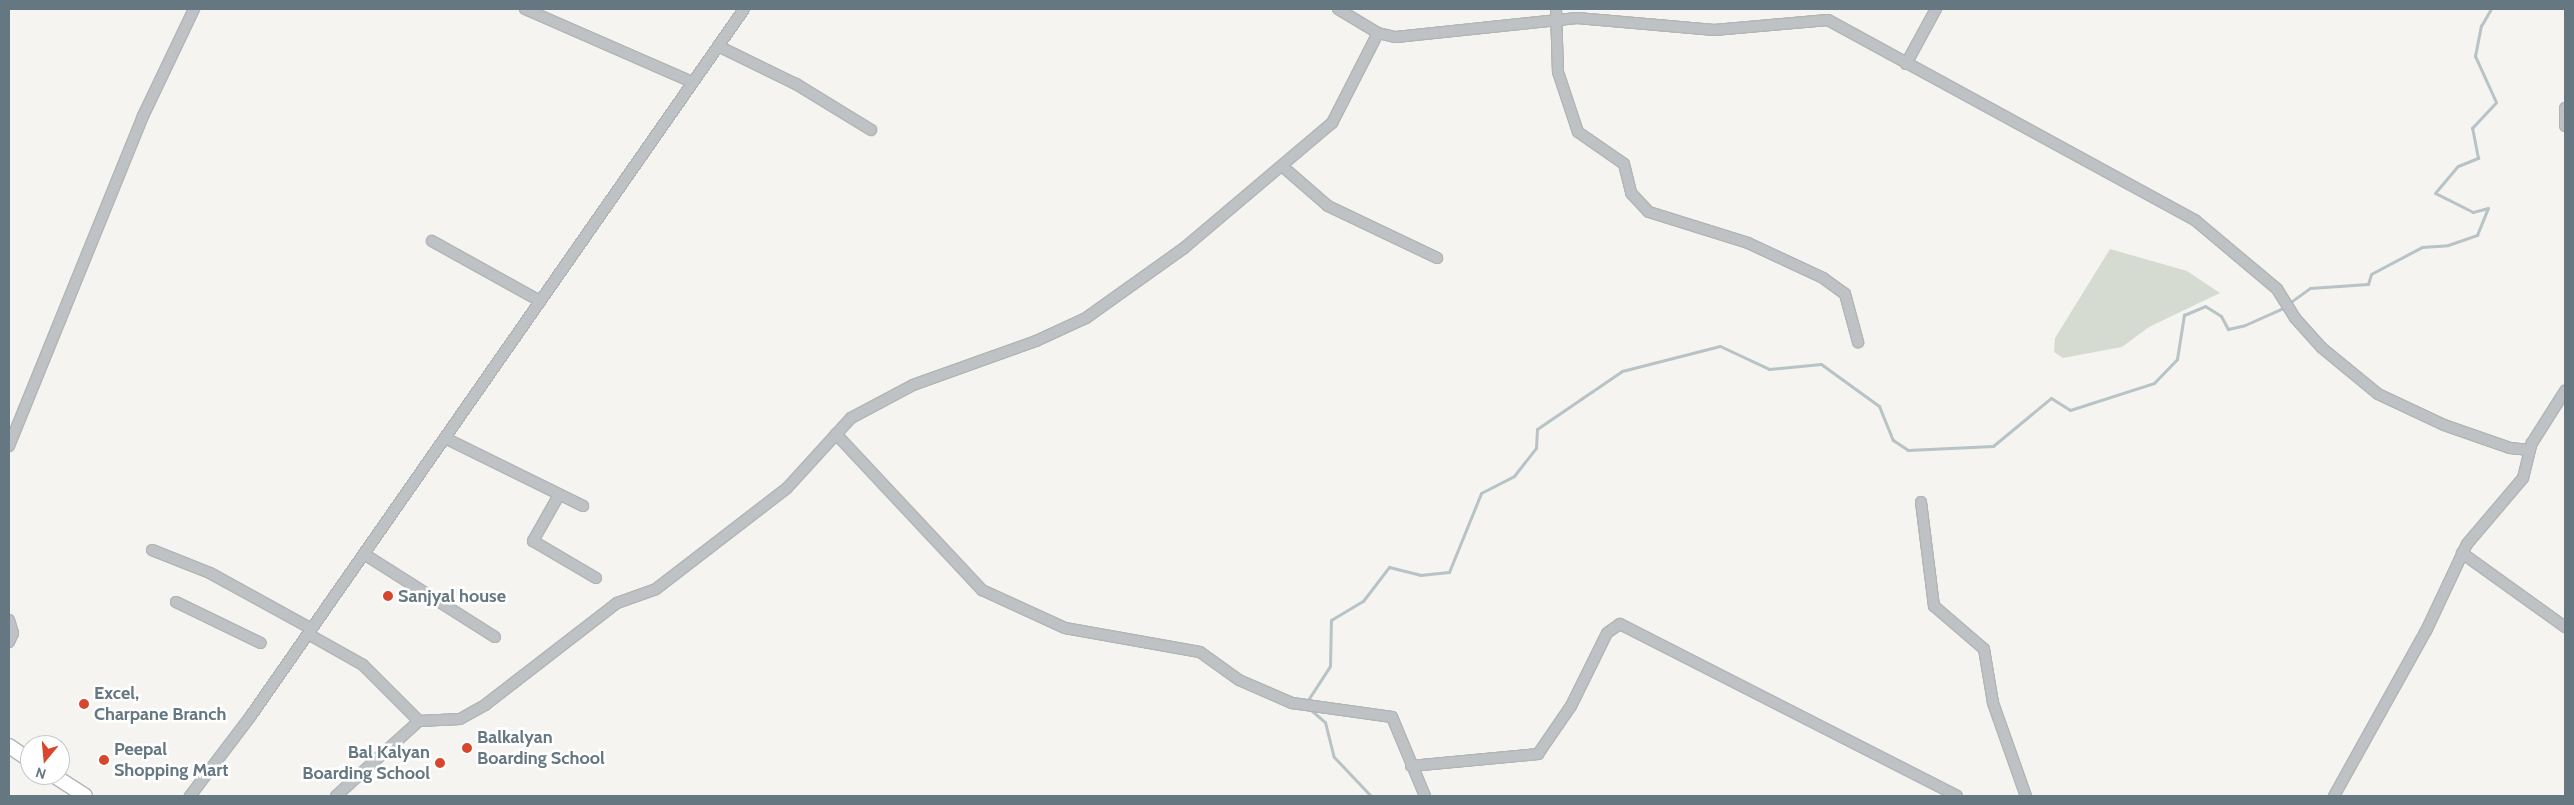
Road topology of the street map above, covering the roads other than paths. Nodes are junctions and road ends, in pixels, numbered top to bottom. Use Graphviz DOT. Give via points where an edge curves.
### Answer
graph roads {
  1 [pos="194,9"];
  2 [pos="525,9"];
  3 [pos="744,9"];
  4 [pos="1338,9"];
  5 [pos="1556,9"];
  6 [pos="1936,9"];
  7 [pos="1555,20"];
  8 [pos="1378,33"];
  9 [pos="718,46"];
  10 [pos="1906,64"];
  11 [pos="692,82"];
  12 [pos="2565,108"];
  13 [pos="2565,126"];
  14 [pos="871,130"];
  15 [pos="1282,166"];
  16 [pos="432,241"];
  17 [pos="1437,258"];
  18 [pos="540,301"];
  19 [pos="1858,342"];
  20 [pos="2565,391"];
  21 [pos="836,434"];
  22 [pos="445,438"];
  23 [pos="9,446"];
  24 [pos="2530,450"];
  25 [pos="559,495"];
  26 [pos="1921,502"];
  27 [pos="583,506"];
  28 [pos="152,550"];
  29 [pos="2462,553"];
  30 [pos="364,554"];
  31 [pos="596,578"];
  32 [pos="176,602"];
  33 [pos="9,620"];
  34 [pos="2565,627"];
  35 [pos="310,631"];
  36 [pos="495,637"];
  37 [pos="9,642"];
  38 [pos="261,643"];
  39 [pos="419,722"];
  40 [pos="9,746"];
  41 [pos="20,753"];
  42 [pos="1412,766"];
  43 [pos="68,785"];
  44 [pos="85,796"];
  45 [pos="190,796"];
  46 [pos="336,796"];
  47 [pos="1424,796"];
  48 [pos="1956,796"];
  49 [pos="2026,796"];
  50 [pos="2334,796"];
  1 -- 23 [label="street" via="139,125"];
  2 -- 11 [label="street"];
  3 -- 9 [label="street"];
  4 -- 8 [label="street"];
  5 -- 7 [label="street"];
  6 -- 10 [label="street"];
  7 -- 8 [label="street" via="1396,37"];
  7 -- 10 [label="street" via="1714,30 1828,20"];
  7 -- 19 [label="street" via="1558,72 1578,132 1624,164 1630,193 1649,212 1748,242 1823,278 1845,294"];
  8 -- 15 [label="street" via="1332,123"];
  9 -- 11 [label="street"];
  9 -- 14 [label="street" via="796,84"];
  10 -- 24 [label="street" via="2196,221 2277,290 2295,318 2378,394 2444,425 2510,448"];
  11 -- 18 [label="street"];
  12 -- 13 [label="street"];
  15 -- 17 [label="street" via="1296,182 1328,206"];
  15 -- 21 [label="street" via="1184,248 1086,318 1036,341 913,385 851,418"];
  16 -- 18 [label="street"];
  18 -- 22 [label="street"];
  20 -- 24 [label="street"];
  21 -- 39 [label="street" via="787,488 656,589 617,604 485,705 460,719"];
  21 -- 42 [label="street" via="982,590 1065,628 1200,652 1262,692 1308,705 1392,717"];
  22 -- 25 [label="street"];
  22 -- 30 [label="street"];
  24 -- 29 [label="street" via="2523,478"];
  25 -- 27 [label="street"];
  25 -- 31 [label="street" via="533,540"];
  26 -- 49 [label="street" via="1934,606 1984,649 1993,703"];
  28 -- 35 [label="street" via="210,573"];
  29 -- 34 [label="street"];
  29 -- 50 [label="street" via="2426,631"];
  30 -- 35 [label="street"];
  30 -- 36 [label="street"];
  32 -- 38 [label="street"];
  33 -- 37 [label="street" via="13,633"];
  35 -- 39 [label="street" via="363,665"];
  35 -- 45 [label="street"];
  39 -- 46 [label="street"];
  40 -- 41 [label="highway"];
  42 -- 47 [label="street"];
  42 -- 48 [label="street" via="1538,754 1571,706 1607,633 1620,624"];
  43 -- 44 [label="highway"];
}
